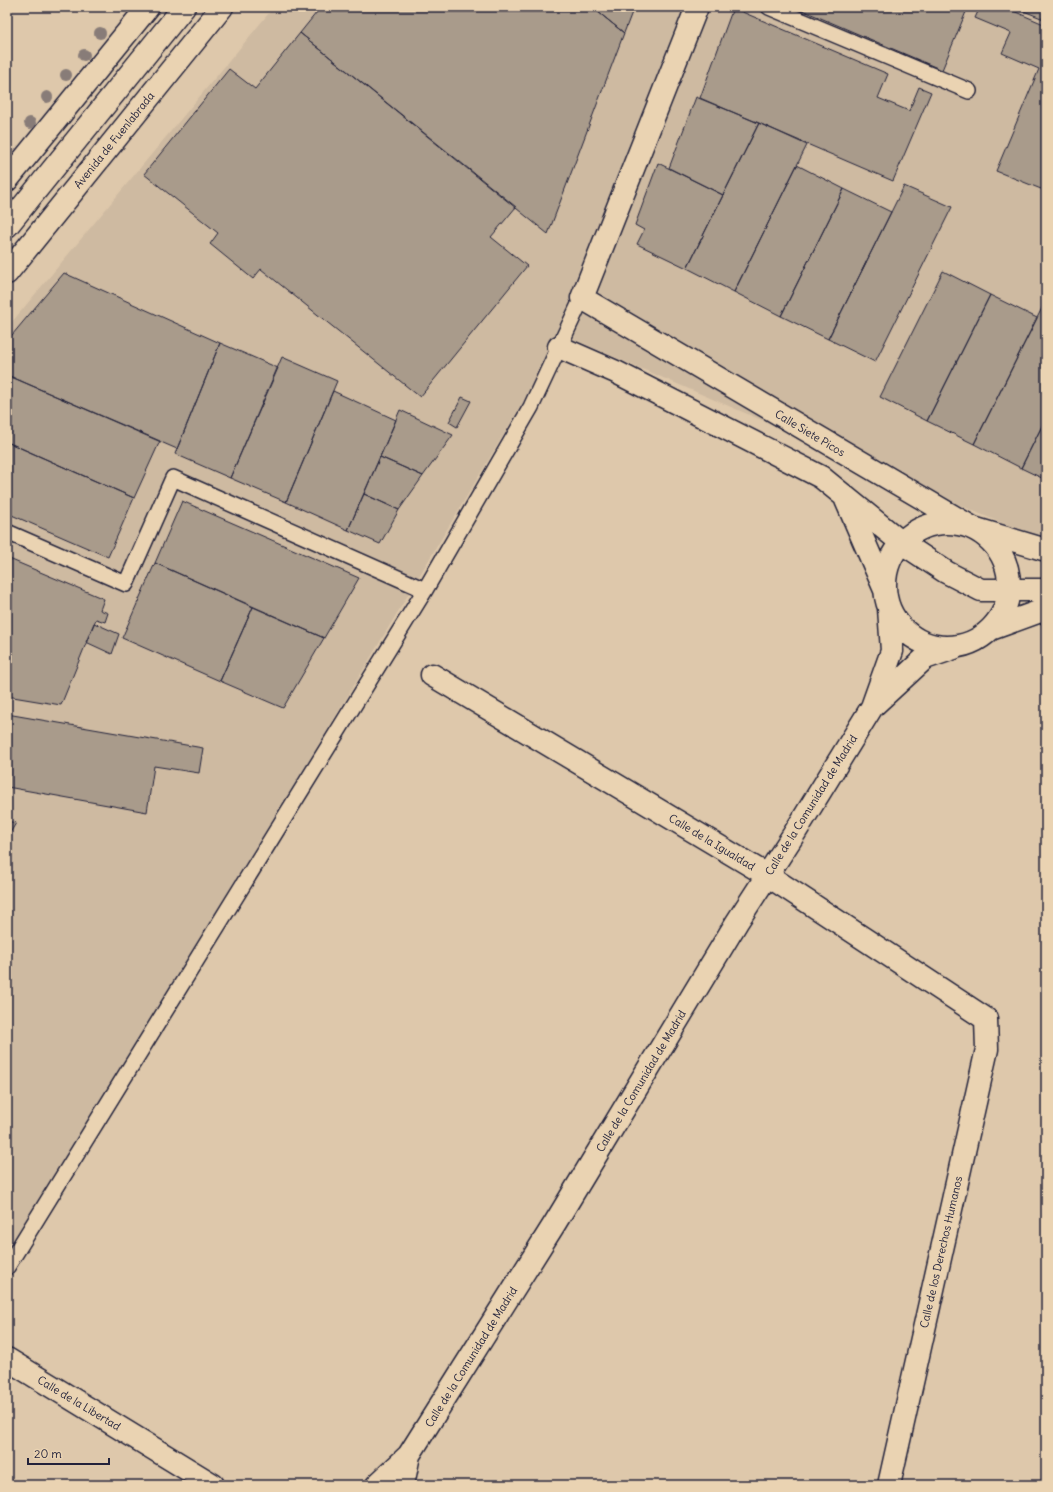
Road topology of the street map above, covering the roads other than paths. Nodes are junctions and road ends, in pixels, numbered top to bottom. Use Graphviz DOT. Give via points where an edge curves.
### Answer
graph roads {
  1 [pos="148,7"];
  2 [pos="184,7"];
  3 [pos="222,7"];
  4 [pos="697,7"];
  5 [pos="769,7"];
  6 [pos="969,91"];
  7 [pos="7,180"];
  8 [pos="7,226"];
  9 [pos="7,273"];
  10 [pos="582,298"];
  11 [pos="559,347"];
  12 [pos="845,497"];
  13 [pos="973,528"];
  14 [pos="7,532"];
  15 [pos="902,543"];
  16 [pos="1046,550"];
  17 [pos="425,590"];
  18 [pos="1046,590"];
  19 [pos="1010,591"];
  20 [pos="887,599"];
  21 [pos="1046,609"];
  22 [pos="991,629"];
  23 [pos="961,646"];
  24 [pos="432,675"];
  25 [pos="872,707"];
  26 [pos="767,875"];
  27 [pos="986,1019"];
  28 [pos="7,1267"];
  29 [pos="7,1359"];
  30 [pos="409,1455"];
  31 [pos="213,1485"];
  32 [pos="377,1485"];
  33 [pos="403,1485"];
  34 [pos="889,1485"];
  1 -- 7 [label="street"];
  2 -- 8 [label="street"];
  3 -- 9 [label="street, Avenida de Fuenlabrada"];
  4 -- 10 [label="street"];
  5 -- 6 [label="lane"];
  10 -- 11 [label="lane"];
  10 -- 13 [label="street, Calle Siete Picos"];
  11 -- 12 [label="street" via="616,372 821,477"];
  11 -- 17 [label="lane" via="531,407"];
  12 -- 15 [label="street"];
  12 -- 20 [label="street"];
  13 -- 15 [label="street" via="952,522 931,524 911,534"];
  13 -- 16 [label="street, Calle Siete Picos"];
  13 -- 19 [label="street" via="984,534 1000,550 1008,570"];
  14 -- 17 [label="lane" via="126,584 173,478"];
  15 -- 19 [label="street" via="946,572 981,590"];
  15 -- 20 [label="street" via="896,549 887,569"];
  17 -- 28 [label="lane"];
  18 -- 19 [label="street"];
  19 -- 22 [label="street" via="1003,612"];
  20 -- 23 [label="street" via="901,627 918,640 939,646"];
  20 -- 25 [label="street" via="892,650"];
  21 -- 22 [label="street"];
  22 -- 23 [label="street"];
  23 -- 25 [label="street" via="925,658"];
  24 -- 26 [label="street, Calle de la Igualdad"];
  25 -- 26 [label="street, Calle de la Comunidad de Madrid"];
  26 -- 27 [label="street, Calle de la Igualdad"];
  26 -- 30 [label="street, Calle de la Comunidad de Madrid" via="556,1222"];
  27 -- 34 [label="street, Calle de los Derechos Humanos" via="987,1049"];
  29 -- 31 [label="street, Calle de la Libertad"];
  30 -- 32 [label="street, Calle de la Comunidad de Madrid"];
  30 -- 33 [label="street, Calle de la Comunidad de Madrid"];
}
